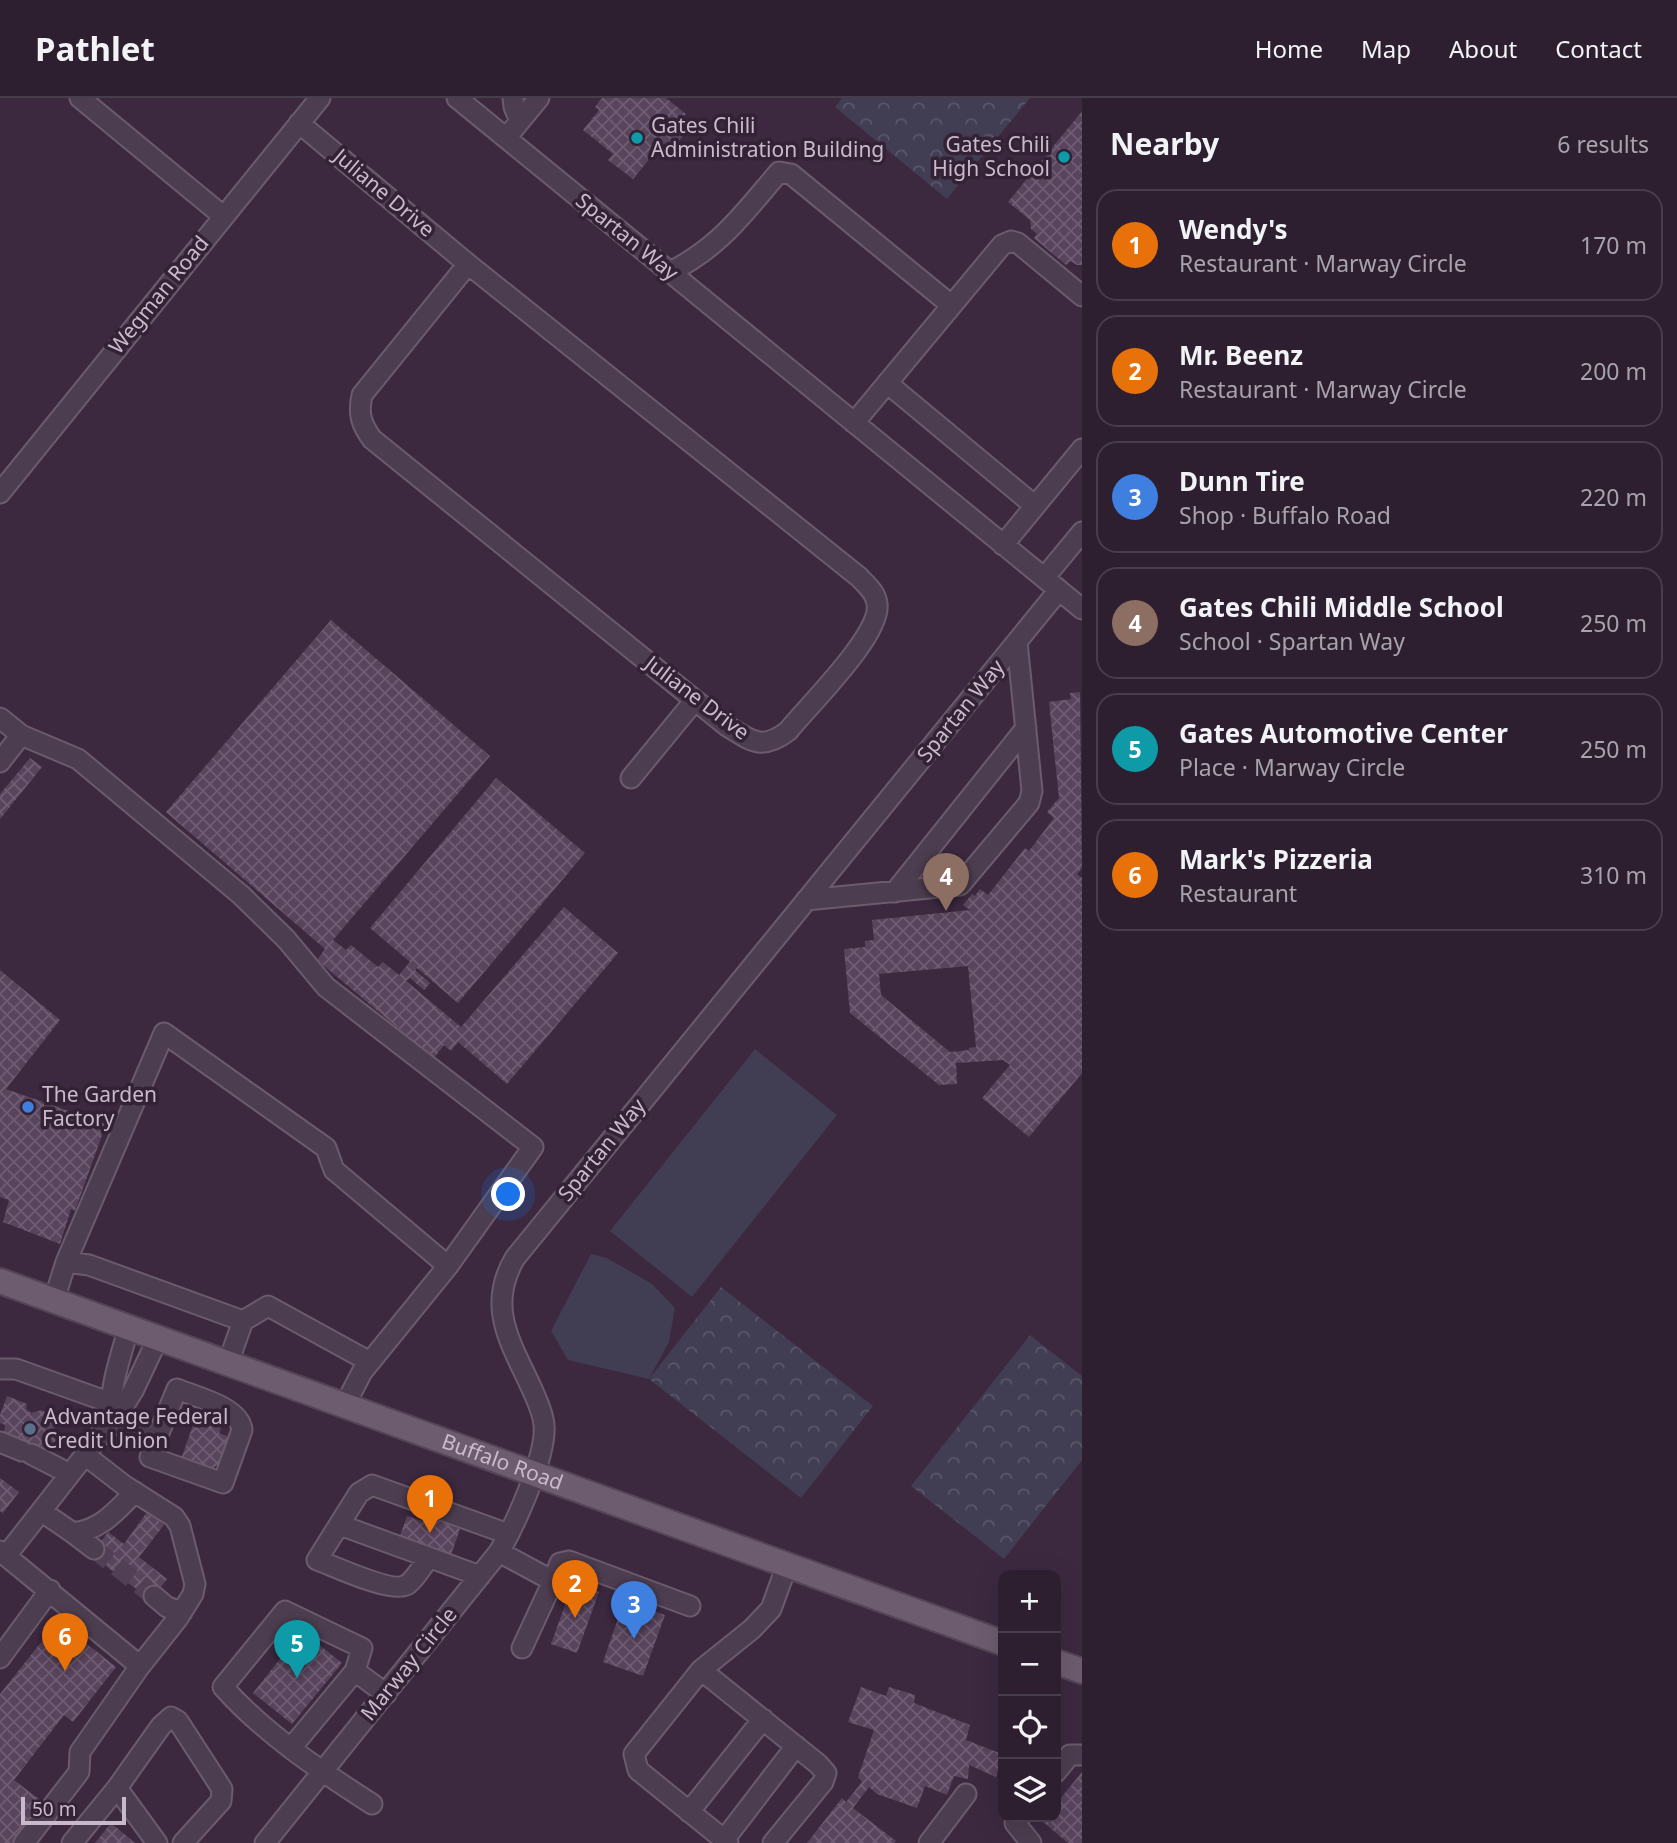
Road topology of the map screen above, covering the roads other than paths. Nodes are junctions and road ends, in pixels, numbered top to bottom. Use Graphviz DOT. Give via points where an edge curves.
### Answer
graph roads {
  1 [pos="79,98"];
  2 [pos="320,98"];
  3 [pos="457,98"];
  4 [pos="513,98"];
  5 [pos="539,98"];
  6 [pos="520,121"];
  7 [pos="299,122"];
  8 [pos="506,138"];
  9 [pos="223,216"];
  10 [pos="468,264"];
  11 [pos="670,272"];
  12 [pos="1082,296"];
  13 [pos="951,305"];
  14 [pos="887,383"];
  15 [pos="854,423"];
  16 [pos="1082,449"];
  17 [pos="0,493"];
  18 [pos="1035,506"];
  19 [pos="1082,532"];
  20 [pos="1003,545"];
  21 [pos="1044,578"];
  22 [pos="1059,590"];
  23 [pos="1082,609"];
  24 [pos="1017,642"];
  25 [pos="695,700"];
  26 [pos="0,718"];
  27 [pos="1026,728"];
  28 [pos="21,735"];
  29 [pos="0,762"];
  30 [pos="631,778"];
  31 [pos="895,892"];
  32 [pos="806,900"];
  33 [pos="66,1262"];
  34 [pos="448,1266"];
  35 [pos="0,1281"];
  36 [pos="54,1300"];
  37 [pos="243,1321"];
  38 [pos="129,1327"];
  39 [pos="158,1338"];
  40 [pos="369,1362"];
  41 [pos="229,1363"];
  42 [pos="0,1369"];
  43 [pos="345,1405"];
  44 [pos="110,1413"];
  45 [pos="0,1442"];
  46 [pos="153,1449"];
  47 [pos="85,1455"];
  48 [pos="533,1474"];
  49 [pos="70,1475"];
  50 [pos="135,1492"];
  51 [pos="41,1511"];
  52 [pos="340,1525"];
  53 [pos="73,1533"];
  54 [pos="504,1543"];
  55 [pos="94,1549"];
  56 [pos="3,1553"];
  57 [pos="429,1558"];
  58 [pos="787,1565"];
  59 [pos="480,1576"];
  60 [pos="553,1581"];
  61 [pos="50,1590"];
  62 [pos="154,1596"];
  63 [pos="690,1605"];
  64 [pos="182,1612"];
  65 [pos="998,1641"];
  66 [pos="522,1648"];
  67 [pos="0,1658"];
  68 [pos="1061,1663"];
  69 [pos="140,1666"];
  70 [pos="702,1670"];
  71 [pos="355,1671"];
  72 [pos="1082,1671"];
  73 [pos="386,1694"];
  74 [pos="763,1719"];
  75 [pos="796,1746"];
  76 [pos="291,1748"];
  77 [pos="1082,1755"];
  78 [pos="1061,1766"];
  79 [pos="322,1773"];
  80 [pos="117,1788"];
  81 [pos="966,1794"];
  82 [pos="372,1804"];
  83 [pos="688,1812"];
  84 [pos="1017,1822"];
  85 [pos="726,1841"];
  86 [pos="1027,1842"];
  87 [pos="24,1843"];
  88 [pos="72,1843"];
  89 [pos="157,1843"];
  90 [pos="183,1843"];
  91 [pos="265,1843"];
  92 [pos="773,1843"];
  93 [pos="929,1843"];
  1 -- 9 [label="street"];
  2 -- 7 [label="street, Wegman Road"];
  3 -- 8 [label="street, Spartan Way"];
  4 -- 6 [label="street"];
  5 -- 6 [label="street"];
  6 -- 8 [label="street"];
  7 -- 9 [label="street, Wegman Road"];
  7 -- 10 [label="street, Juliane Drive"];
  8 -- 11 [label="street, Spartan Way"];
  9 -- 17 [label="street, Wegman Road"];
  10 -- 25 [label="street, Juliane Drive" via="362,395 362,426 372,439"];
  10 -- 25 [label="street, Juliane Drive" via="873,591 875,622 864,642 777,740 751,741"];
  11 -- 13 [label="street" via="696,259 736,224 779,172 791,174"];
  11 -- 15 [label="street, Spartan Way"];
  12 -- 13 [label="street" via="1011,241 996,250"];
  13 -- 14 [label="street"];
  14 -- 15 [label="street"];
  14 -- 18 [label="street"];
  15 -- 20 [label="street, Spartan Way"];
  16 -- 18 [label="street"];
  18 -- 20 [label="street"];
  19 -- 21 [label="street"];
  20 -- 21 [label="street, Spartan Way"];
  21 -- 22 [label="street, Spartan Way"];
  22 -- 23 [label="street"];
  22 -- 24 [label="street, Spartan Way"];
  24 -- 27 [label="street"];
  24 -- 32 [label="street, Spartan Way"];
  25 -- 30 [label="street"];
  26 -- 28 [label="street"];
  27 -- 31 [label="street"];
  27 -- 31 [label="street" via="1029,803 960,885"];
  28 -- 29 [label="street"];
  28 -- 34 [label="street" via="78,759 241,895 326,987 533,1147"];
  31 -- 32 [label="street"];
  32 -- 48 [label="street, Spartan Way" via="509,1268 500,1296 503,1318 544,1424"];
  33 -- 34 [label="street" via="164,1033 326,1148 334,1170"];
  33 -- 36 [label="street"];
  33 -- 37 [label="street" via="89,1265"];
  34 -- 40 [label="street"];
  35 -- 36 [label="main road, Buffalo Road"];
  36 -- 38 [label="main road, Buffalo Road"];
  37 -- 40 [label="street" via="268,1306"];
  37 -- 41 [label="street"];
  38 -- 39 [label="main road, Buffalo Road"];
  38 -- 44 [label="street"];
  39 -- 41 [label="main road, Buffalo Road"];
  39 -- 44 [label="street" via="123,1407"];
  40 -- 43 [label="street"];
  41 -- 43 [label="main road, Buffalo Road"];
  42 -- 44 [label="street" via="20,1370"];
  43 -- 48 [label="main road, Buffalo Road"];
  44 -- 46 [label="street"];
  44 -- 47 [label="street"];
  45 -- 49 [label="street"];
  46 -- 46 [label="street" via="177,1389 231,1412 241,1422 223,1483"];
  47 -- 49 [label="street"];
  47 -- 50 [label="street"];
  48 -- 54 [label="street, Marway Circle"];
  48 -- 58 [label="main road, Buffalo Road"];
  49 -- 51 [label="street"];
  50 -- 53 [label="street" via="103,1524"];
  50 -- 64 [label="street" via="174,1517 180,1526 195,1584"];
  51 -- 53 [label="street"];
  51 -- 56 [label="street"];
  52 -- 54 [label="street" via="359,1493 372,1485"];
  52 -- 57 [label="street"];
  52 -- 57 [label="street" via="317,1560 400,1588"];
  53 -- 55 [label="street"];
  54 -- 59 [label="street, Marway Circle"];
  54 -- 60 [label="street"];
  56 -- 61 [label="street"];
  57 -- 59 [label="street"];
  58 -- 65 [label="main road, Buffalo Road"];
  58 -- 70 [label="street" via="771,1609"];
  59 -- 73 [label="street, Marway Circle"];
  60 -- 63 [label="street" via="560,1563 569,1561"];
  60 -- 66 [label="street"];
  61 -- 67 [label="street"];
  61 -- 69 [label="street"];
  62 -- 64 [label="street"];
  64 -- 69 [label="street"];
  68 -- 72 [label="main road"];
  69 -- 87 [label="street" via="80,1752 79,1772"];
  70 -- 74 [label="street"];
  70 -- 83 [label="street" via="634,1754 638,1770"];
  71 -- 73 [label="street"];
  71 -- 76 [label="street"];
  71 -- 76 [label="street" via="362,1648 285,1611 223,1687"];
  73 -- 79 [label="street, Marway Circle"];
  74 -- 75 [label="street"];
  74 -- 83 [label="street"];
  75 -- 85 [label="street"];
  75 -- 92 [label="street" via="826,1773"];
  76 -- 79 [label="street"];
  77 -- 78 [label="street" via="1070,1755"];
  79 -- 82 [label="street"];
  79 -- 91 [label="street, Marway Circle"];
  80 -- 88 [label="street"];
  80 -- 89 [label="street"];
  80 -- 90 [label="street" via="161,1726 171,1717 178,1721 222,1789 221,1801"];
  81 -- 93 [label="street"];
  83 -- 85 [label="street"];
  84 -- 86 [label="street"];
}
